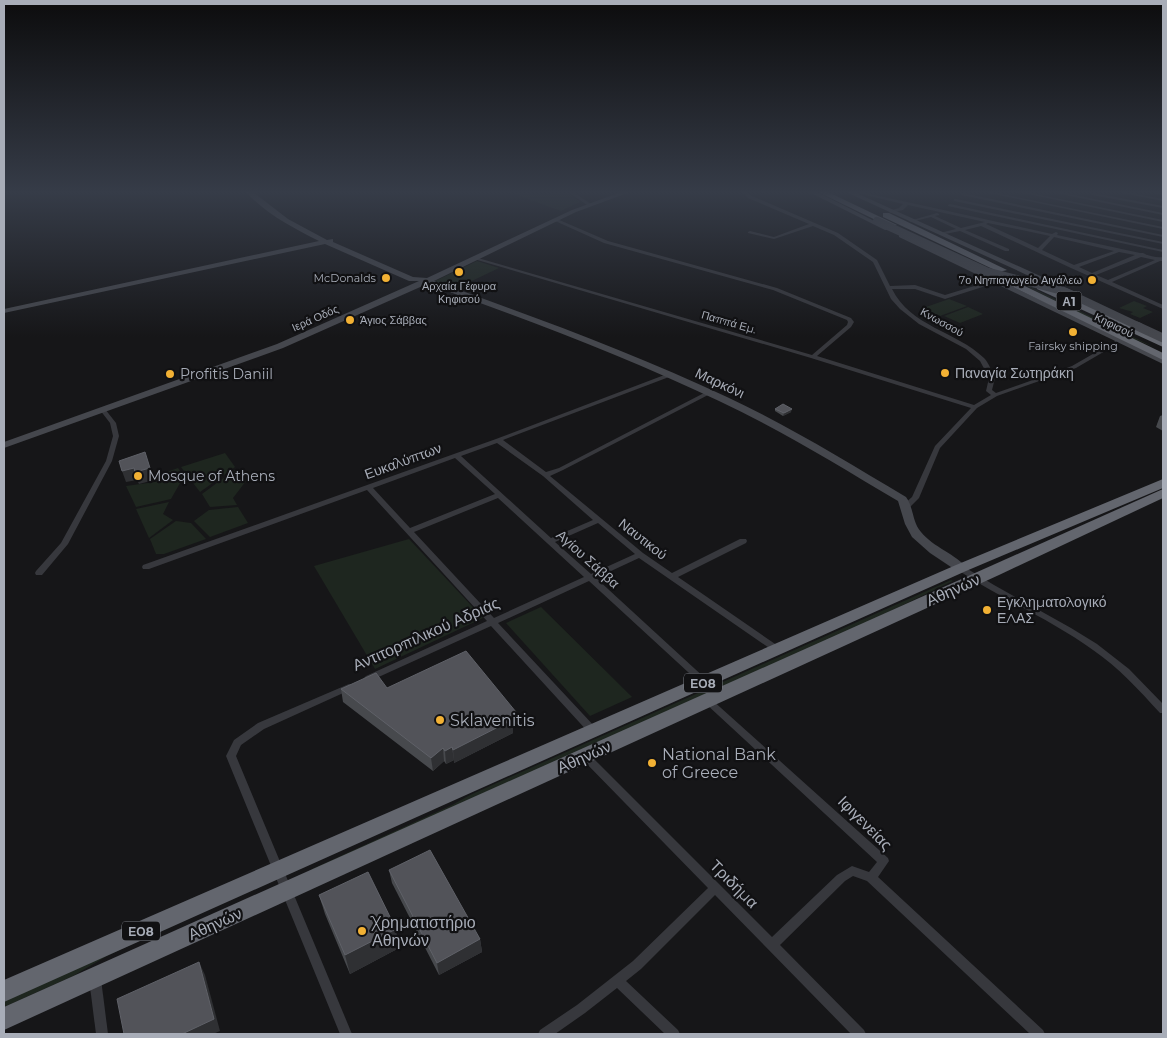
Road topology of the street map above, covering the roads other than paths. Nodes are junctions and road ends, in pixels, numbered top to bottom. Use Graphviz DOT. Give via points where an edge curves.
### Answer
graph roads {
  1 [pos="327,240"];
  2 [pos="330,240"];
  3 [pos="508,240"];
  4 [pos="514,240"];
  5 [pos="602,240"];
  6 [pos="846,240"];
  7 [pos="919,240"];
  8 [pos="922,240"];
  9 [pos="928,240"];
  10 [pos="939,240"];
  11 [pos="956,240"];
  12 [pos="985,240"];
  13 [pos="1018,240"];
  14 [pos="1049,240"];
  15 [pos="1081,240"];
  16 [pos="1114,240"];
  17 [pos="1151,240"];
  18 [pos="1163,243"];
  19 [pos="1122,249"];
  20 [pos="1007,250"];
  21 [pos="1038,251"];
  22 [pos="1163,251"];
  23 [pos="1144,254"];
  24 [pos="476,259"];
  25 [pos="1163,259"];
  26 [pos="1073,266"];
  27 [pos="1091,275"];
  28 [pos="1001,277"];
  29 [pos="424,280"];
  30 [pos="1108,282"];
  31 [pos="890,288"];
  32 [pos="1074,293"];
  33 [pos="1163,307"];
  34 [pos="1053,308"];
  35 [pos="4,311"];
  36 [pos="1163,335"];
  37 [pos="1120,340"];
  38 [pos="1163,344"];
  39 [pos="812,357"];
  40 [pos="1163,357"];
  41 [pos="1163,361"];
  42 [pos="668,376"];
  43 [pos="708,393"];
  44 [pos="995,396"];
  45 [pos="975,407"];
  46 [pos="103,410"];
  47 [pos="4,440"];
  48 [pos="498,440"];
  49 [pos="4,445"];
  50 [pos="456,455"];
  51 [pos="545,475"];
  52 [pos="1163,475"];
  53 [pos="1163,483"];
  54 [pos="368,487"];
  55 [pos="1163,493"];
  56 [pos="499,495"];
  57 [pos="1163,501"];
  58 [pos="907,505"];
  59 [pos="599,520"];
  60 [pos="1052,529"];
  61 [pos="410,531"];
  62 [pos="1067,538"];
  63 [pos="550,541"];
  64 [pos="743,541"];
  65 [pos="640,554"];
  66 [pos="146,567"];
  67 [pos="961,568"];
  68 [pos="39,574"];
  69 [pos="671,577"];
  70 [pos="590,578"];
  71 [pos="976,579"];
  72 [pos="493,623"];
  73 [pos="778,650"];
  74 [pos="704,682"];
  75 [pos="708,701"];
  76 [pos="1163,710"];
  77 [pos="593,731"];
  78 [pos="585,756"];
  79 [pos="279,870"];
  80 [pos="871,878"];
  81 [pos="715,888"];
  82 [pos="287,891"];
  83 [pos="771,945"];
  84 [pos="95,978"];
  85 [pos="617,980"];
  86 [pos="4,991"];
  87 [pos="4,1019"];
  88 [pos="102,1034"];
  89 [pos="346,1034"];
  90 [pos="544,1034"];
  91 [pos="674,1034"];
  92 [pos="860,1034"];
  93 [pos="1039,1034"];
  1 -- 35 [label="main road"];
  2 -- 29 [label="main road, Μαρκόνι"];
  3 -- 29 [label="main road, Ιερά Οδός"];
  4 -- 24 [label="main road, Ιερά Οδός"];
  5 -- 39 [label="street" via="775,289 850,319 851,322"];
  6 -- 31 [label="street, Κνωσσού" via="876,261"];
  7 -- 36 [label="main road, bridge" via="986,271 1066,292"];
  8 -- 28 [label="main road"];
  9 -- 28 [label="highway, Α1"];
  10 -- 28 [label="highway, Α1"];
  11 -- 32 [label="main road, Κηφισού"];
  12 -- 20 [label="street"];
  13 -- 21 [label="street"];
  14 -- 21 [label="street"];
  15 -- 19 [label="street"];
  16 -- 22 [label="street"];
  17 -- 18 [label="street"];
  19 -- 23 [label="street"];
  19 -- 26 [label="street"];
  21 -- 26 [label="street"];
  23 -- 25 [label="street"];
  23 -- 27 [label="street"];
  24 -- 29 [label="main road, Ιερά Οδός"];
  24 -- 39 [label="street, Παππά Εμ."];
  25 -- 30 [label="street"];
  26 -- 27 [label="street"];
  27 -- 30 [label="street"];
  28 -- 31 [label="street" via="945,297 915,287"];
  28 -- 32 [label="highway"];
  28 -- 34 [label="highway"];
  28 -- 38 [label="highway, Α1"];
  28 -- 40 [label="highway, Α1"];
  29 -- 42 [label="main road, Μαρκόνι" via="557,328"];
  29 -- 46 [label="main road, Ιερά Οδός" via="271,349"];
  29 -- 47 [label="main road, Ιερά Οδός" via="255,351"];
  30 -- 33 [label="street"];
  31 -- 44 [label="street, Κνωσσού" via="902,308 983,360 992,378 989,391"];
  32 -- 36 [label="main road, Κηφισού"];
  34 -- 37 [label="main road, Κηφισού"];
  37 -- 41 [label="main road, Κηφισού"];
  37 -- 44 [label="street" via="1074,367"];
  39 -- 45 [label="street, Παππά Εμ."];
  42 -- 43 [label="main road, Μαρκόνι"];
  42 -- 48 [label="street, Ευκαλύπτων"];
  43 -- 51 [label="street"];
  43 -- 58 [label="main road, Μαρκόνι" via="797,437 899,497"];
  44 -- 45 [label="street"];
  45 -- 58 [label="street" via="937,447 915,498"];
  46 -- 49 [label="main road, Ιερά Οδός"];
  46 -- 68 [label="street" via="115,429 116,442 110,460 64,544"];
  48 -- 50 [label="street, Ευκαλύπτων"];
  48 -- 51 [label="street, Ναυτικού"];
  50 -- 54 [label="street, Ευκαλύπτων"];
  50 -- 56 [label="street, Αγίου Σάββα"];
  51 -- 59 [label="street, Ναυτικού"];
  52 -- 60 [label="highway" via="1089,507"];
  53 -- 60 [label="highway, Αθηνών / ΕΟ8"];
  54 -- 61 [label="street"];
  54 -- 66 [label="street, Ευκαλύπτων"];
  55 -- 62 [label="highway, Αθηνών / ΕΟ8"];
  56 -- 61 [label="street"];
  56 -- 63 [label="street, Αγίου Σάββα"];
  57 -- 62 [label="highway" via="1122,520"];
  58 -- 67 [label="main road" via="910,524 915,532"];
  59 -- 63 [label="street"];
  59 -- 65 [label="street, Ναυτικού"];
  60 -- 67 [label="highway, Αθηνών / ΕΟ8"];
  61 -- 72 [label="street"];
  62 -- 71 [label="highway, Αθηνών / ΕΟ8"];
  63 -- 70 [label="street, Αγίου Σάββα"];
  64 -- 69 [label="street"];
  65 -- 69 [label="street, Ναυτικού"];
  65 -- 70 [label="street, Αντιτορπιλικού Αδριάς"];
  67 -- 71 [label="street"];
  67 -- 73 [label="highway, Αθηνών / ΕΟ8"];
  69 -- 73 [label="street, Ναυτικού"];
  70 -- 72 [label="street, Αντιτορπιλικού Αδριάς"];
  70 -- 74 [label="street, Αγίου Σάββα"];
  71 -- 75 [label="highway, Αθηνών / ΕΟ8"];
  71 -- 76 [label="street" via="1084,640 1127,673"];
  72 -- 77 [label="street"];
  72 -- 79 [label="street, Αντιτορπιλικού Αδριάς" via="261,726 237,743 231,756"];
  73 -- 74 [label="highway, Αθηνών / ΕΟ8"];
  74 -- 77 [label="highway, Αθηνών / ΕΟ8"];
  75 -- 78 [label="highway, Αθηνών / ΕΟ8"];
  75 -- 80 [label="street, Ιφιγενείας" via="884,861"];
  77 -- 79 [label="highway, Αθηνών / ΕΟ8"];
  78 -- 81 [label="street, Τριδήμα"];
  78 -- 82 [label="highway, Αθηνών / ΕΟ8"];
  79 -- 82 [label="street, Αντιτορπιλικού Αδριάς"];
  79 -- 86 [label="highway, Αθηνών / ΕΟ8"];
  80 -- 83 [label="street" via="852,871 841,878"];
  80 -- 93 [label="street"];
  81 -- 83 [label="street, Τριδήμα"];
  81 -- 85 [label="street" via="637,965"];
  82 -- 84 [label="highway, Αθηνών / ΕΟ8"];
  82 -- 89 [label="street, Αντιτορπιλικού Αδριάς"];
  83 -- 92 [label="street, Τριδήμα"];
  84 -- 87 [label="highway, Αθηνών / ΕΟ8"];
  84 -- 88 [label="street"];
  85 -- 90 [label="street"];
  85 -- 91 [label="street"];
}
